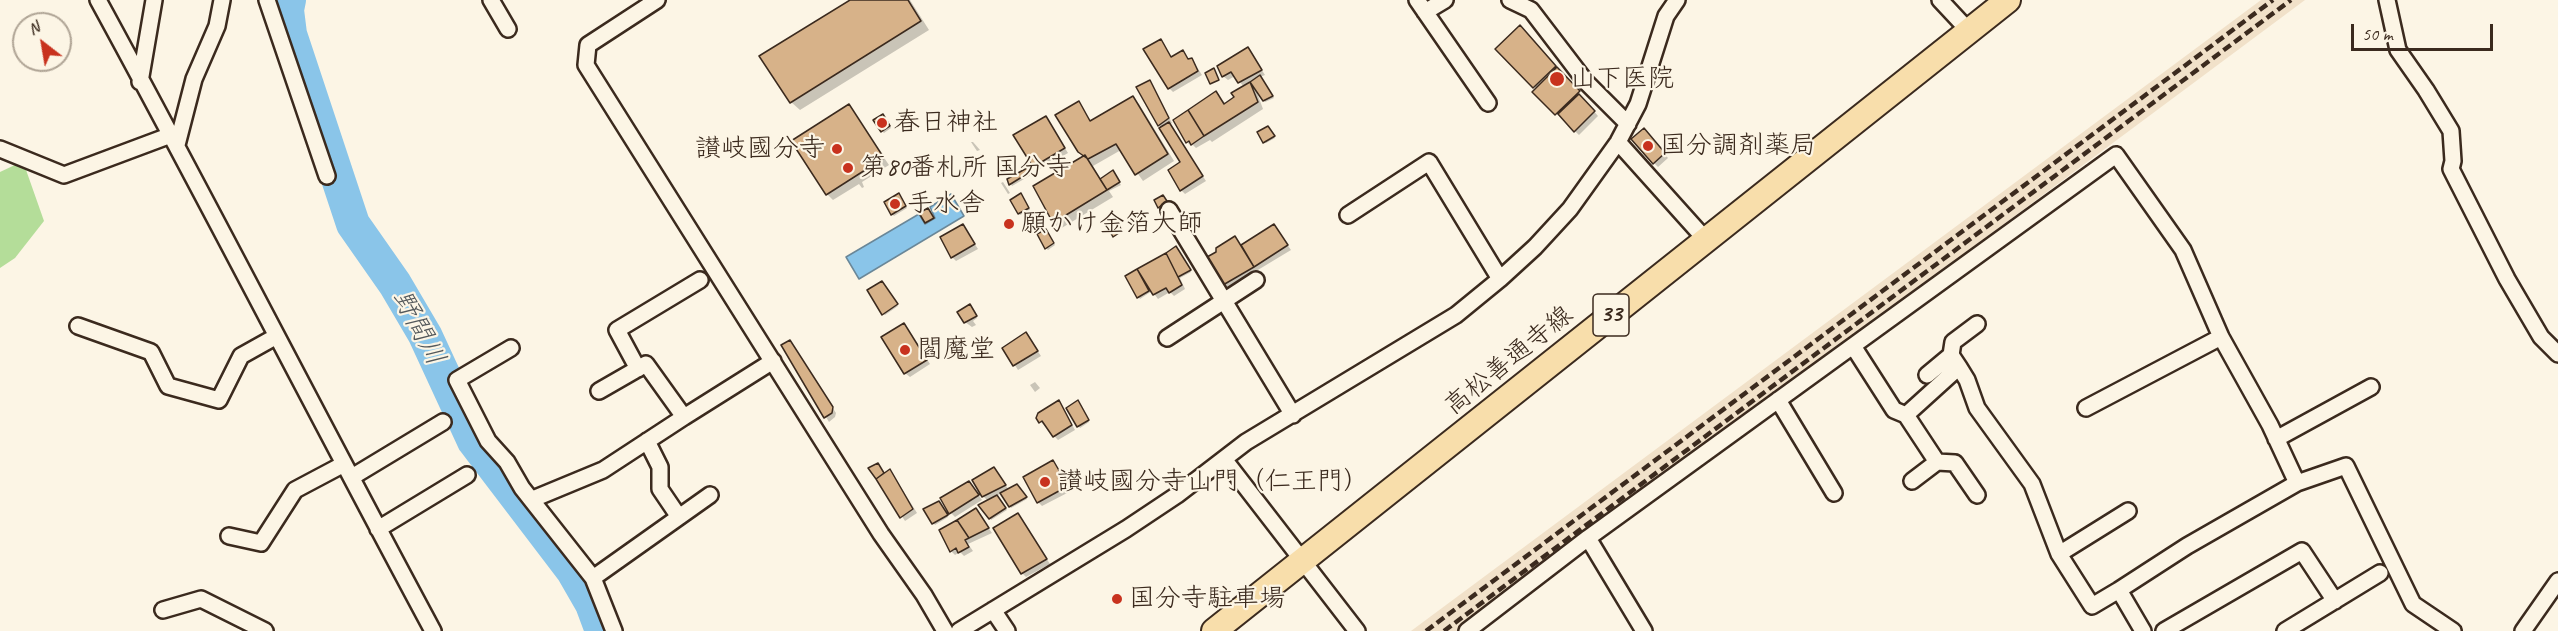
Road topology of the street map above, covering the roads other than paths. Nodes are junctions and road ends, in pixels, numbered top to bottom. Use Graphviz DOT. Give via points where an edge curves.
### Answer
graph roads {
  1 [pos="98,0"];
  2 [pos="154,0"];
  3 [pos="222,0"];
  4 [pos="267,0"];
  5 [pos="491,0"];
  6 [pos="657,0"];
  7 [pos="1445,0"];
  8 [pos="1510,0"];
  9 [pos="1677,0"];
  10 [pos="1940,0"];
  11 [pos="2008,0"];
  12 [pos="2387,0"];
  13 [pos="1421,6"];
  14 [pos="508,29"];
  15 [pos="1969,31"];
  16 [pos="140,82"];
  17 [pos="1488,103"];
  18 [pos="1628,124"];
  19 [pos="174,140"];
  20 [pos="1618,142"];
  21 [pos="0,149"];
  22 [pos="327,176"];
  23 [pos="1169,210"];
  24 [pos="1348,215"];
  25 [pos="1706,240"];
  26 [pos="1500,279"];
  27 [pos="700,280"];
  28 [pos="1256,280"];
  29 [pos="1222,300"];
  30 [pos="1977,324"];
  31 [pos="78,326"];
  32 [pos="275,337"];
  33 [pos="2221,337"];
  34 [pos="1167,338"];
  35 [pos="1853,346"];
  36 [pos="511,348"];
  37 [pos="2558,354"];
  38 [pos="773,361"];
  39 [pos="1955,361"];
  40 [pos="638,369"];
  41 [pos="1927,375"];
  42 [pos="2371,387"];
  43 [pos="599,391"];
  44 [pos="1778,400"];
  45 [pos="2086,408"];
  46 [pos="1293,415"];
  47 [pos="1906,415"];
  48 [pos="684,417"];
  49 [pos="443,422"];
  50 [pos="2276,438"];
  51 [pos="646,441"];
  52 [pos="1224,459"];
  53 [pos="1937,462"];
  54 [pos="348,471"];
  55 [pos="467,475"];
  56 [pos="1912,481"];
  57 [pos="2297,483"];
  58 [pos="1834,493"];
  59 [pos="710,495"];
  60 [pos="1977,495"];
  61 [pos="533,499"];
  62 [pos="2128,511"];
  63 [pos="679,517"];
  64 [pos="378,529"];
  65 [pos="229,536"];
  66 [pos="1588,538"];
  67 [pos="2059,554"];
  68 [pos="1303,560"];
  69 [pos="2380,573"];
  70 [pos="592,578"];
  71 [pos="2558,581"];
  72 [pos="2119,590"];
  73 [pos="2335,601"];
  74 [pos="163,610"];
  75 [pos="993,610"];
  76 [pos="265,631"];
  77 [pos="433,631"];
  78 [pos="614,631"];
  79 [pos="945,631"];
  80 [pos="959,631"];
  81 [pos="1006,631"];
  82 [pos="1214,631"];
  83 [pos="1357,631"];
  84 [pos="1467,631"];
  85 [pos="1644,631"];
  86 [pos="2143,631"];
  87 [pos="2164,631"];
  88 [pos="2284,631"];
  89 [pos="2453,631"];
  90 [pos="2523,631"];
  1 -- 16 [label="street"];
  2 -- 16 [label="street"];
  3 -- 19 [label="street" via="218,26 194,79"];
  4 -- 22 [label="street"];
  5 -- 14 [label="street"];
  6 -- 38 [label="street" via="588,45 586,65"];
  7 -- 13 [label="street"];
  8 -- 18 [label="street" via="1531,10 1586,82"];
  9 -- 18 [label="street" via="1666,16 1638,105"];
  10 -- 15 [label="street"];
  11 -- 15 [label="main road, 高松善通寺線 / 33"];
  12 -- 37 [label="street" via="2398,50 2451,131 2451,169 2507,279 2541,337"];
  13 -- 17 [label="street"];
  15 -- 25 [label="main road, 高松善通寺線 / 33"];
  16 -- 19 [label="street"];
  18 -- 20 [label="street"];
  19 -- 21 [label="street" via="64,175"];
  19 -- 32 [label="street"];
  20 -- 25 [label="street"];
  20 -- 26 [label="street" via="1570,209"];
  23 -- 29 [label="street"];
  24 -- 26 [label="street" via="1429,162"];
  25 -- 68 [label="main road, 高松善通寺線 / 33"];
  26 -- 46 [label="street" via="1456,315"];
  27 -- 40 [label="street" via="617,330"];
  28 -- 29 [label="street"];
  29 -- 34 [label="street"];
  29 -- 46 [label="street"];
  30 -- 39 [label="street" via="1953,342"];
  31 -- 32 [label="street" via="151,352 168,386 219,400 241,356"];
  32 -- 54 [label="street"];
  33 -- 35 [label="street" via="2183,250 2116,155"];
  33 -- 45 [label="street"];
  33 -- 50 [label="street"];
  35 -- 44 [label="street"];
  35 -- 47 [label="street" via="1894,410"];
  36 -- 61 [label="street" via="457,380 488,441"];
  38 -- 48 [label="street"];
  38 -- 79 [label="street"];
  39 -- 41 [label="street"];
  39 -- 47 [label="street"];
  39 -- 67 [label="street" via="1977,408 2032,484"];
  40 -- 43 [label="street"];
  40 -- 48 [label="street" via="646,364"];
  42 -- 50 [label="street"];
  44 -- 58 [label="street"];
  44 -- 66 [label="street"];
  46 -- 52 [label="street"];
  47 -- 53 [label="street"];
  48 -- 51 [label="street"];
  49 -- 54 [label="street"];
  50 -- 57 [label="street"];
  51 -- 61 [label="street" via="603,470"];
  51 -- 63 [label="street" via="660,467 660,489"];
  52 -- 68 [label="street"];
  52 -- 75 [label="street" via="1151,512"];
  53 -- 56 [label="street"];
  53 -- 60 [label="street" via="1955,463"];
  54 -- 64 [label="street"];
  54 -- 65 [label="street" via="295,490 261,543"];
  55 -- 64 [label="street"];
  57 -- 72 [label="street"];
  57 -- 89 [label="street" via="2346,466 2413,604"];
  59 -- 63 [label="street"];
  61 -- 70 [label="street"];
  62 -- 67 [label="street"];
  63 -- 70 [label="street"];
  64 -- 77 [label="street"];
  66 -- 84 [label="street"];
  66 -- 85 [label="street"];
  67 -- 72 [label="street" via="2092,606"];
  68 -- 82 [label="main road, 高松善通寺線 / 33"];
  68 -- 83 [label="street"];
  69 -- 73 [label="street"];
  70 -- 78 [label="street"];
  71 -- 90 [label="street"];
  72 -- 86 [label="street"];
  73 -- 87 [label="street" via="2302,550"];
  73 -- 88 [label="street"];
  74 -- 76 [label="street" via="201,599"];
  75 -- 80 [label="street"];
  75 -- 81 [label="street"];
}
